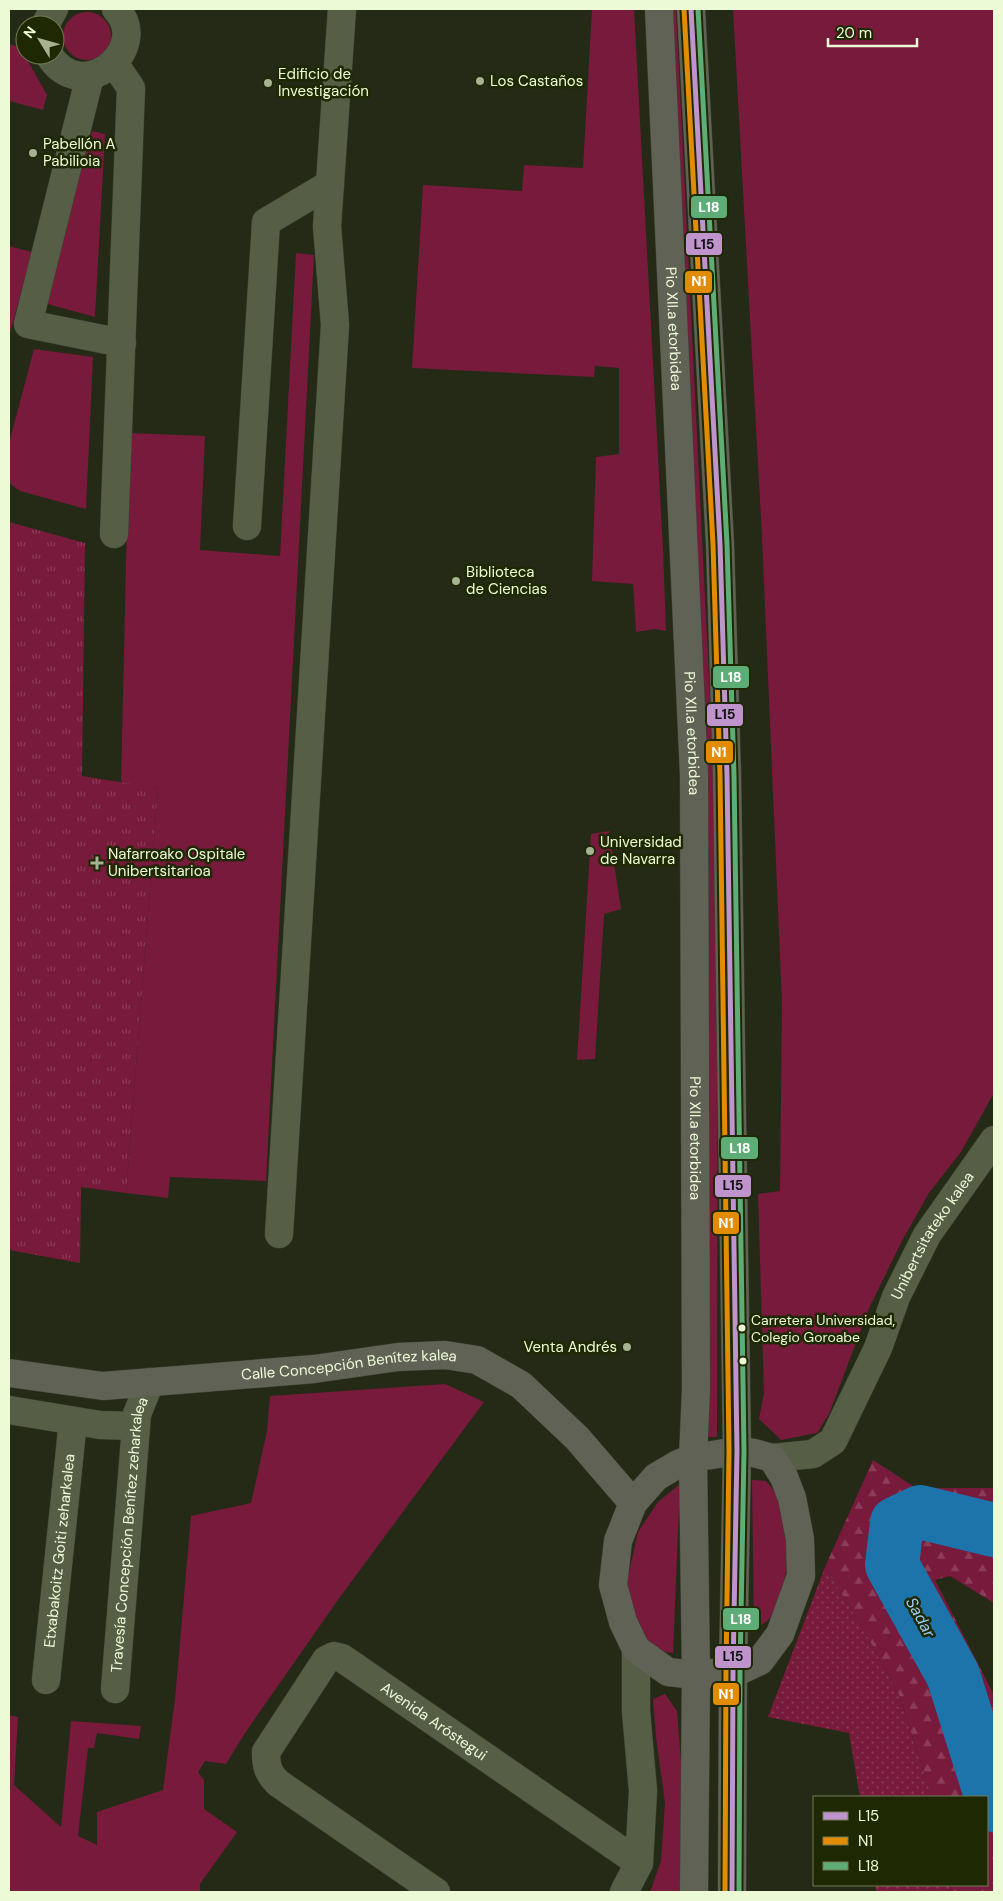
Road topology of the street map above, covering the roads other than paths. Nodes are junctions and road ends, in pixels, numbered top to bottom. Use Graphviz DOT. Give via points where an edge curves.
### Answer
graph roads {
  1 [pos="116,9"];
  2 [pos="342,9"];
  3 [pos="659,9"];
  4 [pos="691,9"];
  5 [pos="114,63"];
  6 [pos="57,65"];
  7 [pos="90,76"];
  8 [pos="330,184"];
  9 [pos="122,343"];
  10 [pos="247,526"];
  11 [pos="114,534"];
  12 [pos="994,1140"];
  13 [pos="279,1234"];
  14 [pos="9,1373"];
  15 [pos="150,1382"];
  16 [pos="9,1410"];
  17 [pos="73,1421"];
  18 [pos="136,1426"];
  19 [pos="738,1451"];
  20 [pos="693,1458"];
  21 [pos="772,1458"];
  22 [pos="633,1504"];
  23 [pos="636,1649"];
  24 [pos="733,1671"];
  25 [pos="696,1675"];
  26 [pos="46,1680"];
  27 [pos="115,1689"];
  28 [pos="639,1863"];
  29 [pos="436,1892"];
  30 [pos="624,1892"];
  31 [pos="694,1892"];
  32 [pos="732,1892"];
  1 -- 5 [label="street" via="124,24 126,38"];
  2 -- 8 [label="street"];
  3 -- 20 [label="main road, Pio XII.a etorbidea" via="694,775 696,1390"];
  4 -- 19 [label="main road" via="721,582"];
  5 -- 7 [label="street"];
  5 -- 9 [label="street" via="131,88"];
  6 -- 7 [label="street" via="77,76"];
  7 -- 9 [label="street" via="28,324"];
  8 -- 10 [label="street" via="266,222"];
  8 -- 13 [label="street" via="327,226 335,325"];
  9 -- 11 [label="street"];
  12 -- 21 [label="street, Unibertsitateko kalea" via="927,1235 896,1297 878,1348 832,1442 813,1454"];
  14 -- 15 [label="main road, Calle Concepción Benítez kalea" via="103,1386"];
  15 -- 18 [label="street, Travesía Concepción Benítez zeharkalea" via="137,1414"];
  15 -- 22 [label="main road, Calle Concepción Benítez kalea" via="314,1369 398,1357 445,1355 477,1360 521,1385 577,1438"];
  16 -- 17 [label="street"];
  17 -- 18 [label="street"];
  17 -- 26 [label="street, Etxabakoitz Goiti zeharkalea"];
  18 -- 27 [label="street, Travesía Concepción Benítez zeharkalea"];
  19 -- 20 [label="main road"];
  19 -- 21 [label="main road"];
  19 -- 24 [label="main road"];
  20 -- 22 [label="main road" via="656,1477"];
  20 -- 25 [label="main road"];
  21 -- 24 [label="main road" via="792,1498 800,1539 801,1576 780,1634 760,1660"];
  22 -- 23 [label="main road" via="618,1541 613,1585 622,1622"];
  23 -- 25 [label="main road" via="668,1672"];
  23 -- 28 [label="street" via="636,1711 643,1791"];
  24 -- 25 [label="main road"];
  24 -- 32 [label="main road"];
  25 -- 31 [label="main road"];
  28 -- 29 [label="street, Avenida Aróstegui" via="545,1791 344,1654 334,1656 326,1660 266,1752 269,1775"];
  28 -- 30 [label="street"];
}
